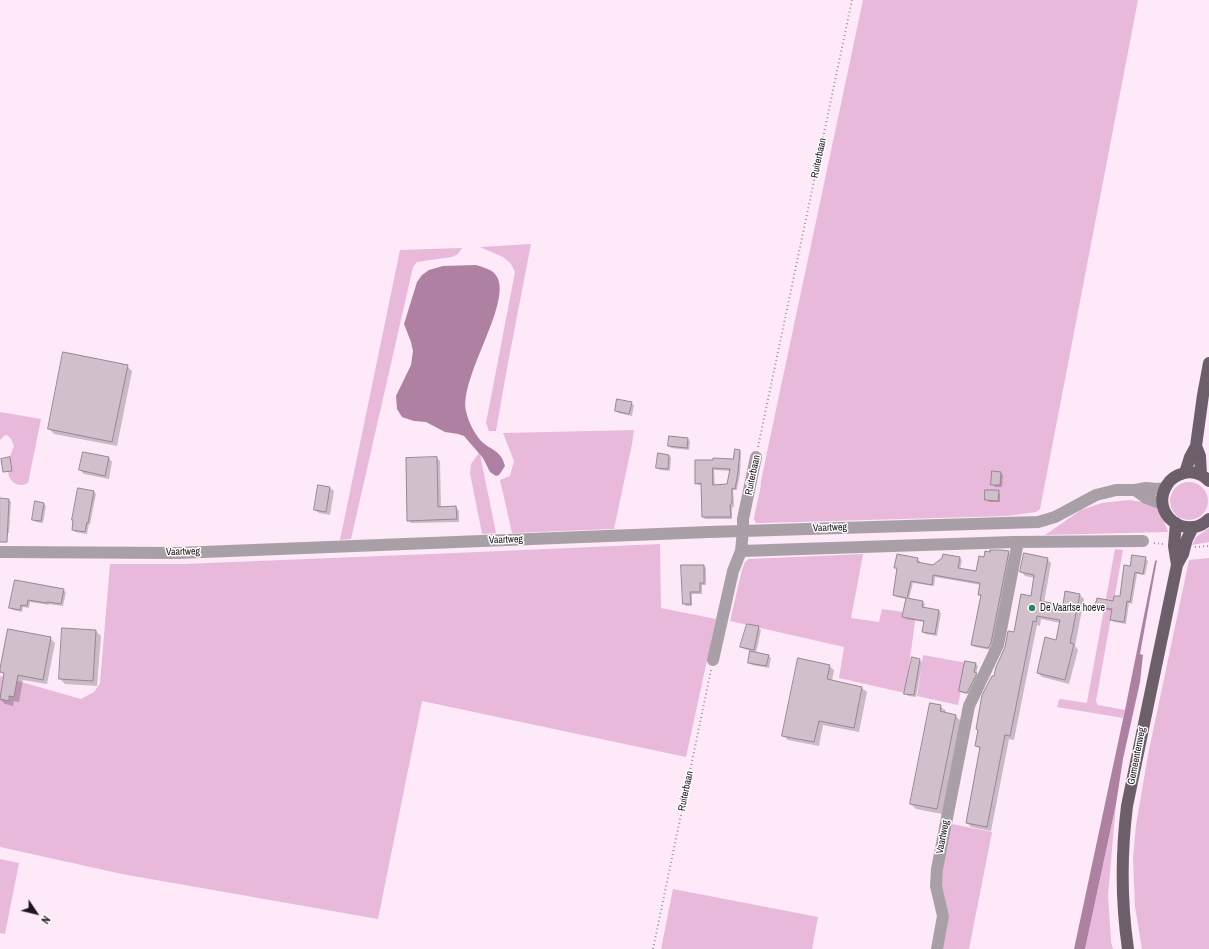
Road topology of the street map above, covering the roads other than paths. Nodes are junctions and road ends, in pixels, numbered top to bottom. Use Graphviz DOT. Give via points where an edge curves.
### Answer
graph roads {
  1 [pos="1209,363"];
  2 [pos="1196,446"];
  3 [pos="756,457"];
  4 [pos="1185,473"];
  5 [pos="1205,478"];
  6 [pos="1165,488"];
  7 [pos="1135,490"];
  8 [pos="1162,504"];
  9 [pos="1209,519"];
  10 [pos="1012,523"];
  11 [pos="1176,524"];
  12 [pos="1193,527"];
  13 [pos="743,531"];
  14 [pos="1143,541"];
  15 [pos="1016,542"];
  16 [pos="741,551"];
  17 [pos="0,552"];
  18 [pos="1177,565"];
  19 [pos="713,660"];
  20 [pos="937,949"];
  21 [pos="1128,949"];
  1 -- 2 [label="main road"];
  2 -- 4 [label="main road"];
  2 -- 5 [label="main road"];
  3 -- 13 [label="street, Ruiterbaan" via="743,519"];
  4 -- 5 [label="main road" via="1194,473"];
  4 -- 6 [label="main road" via="1173,478"];
  6 -- 7 [label="street, Vaartweg"];
  6 -- 8 [label="main road"];
  7 -- 8 [label="street" via="1146,498"];
  7 -- 10 [label="street, Vaartweg" via="1116,490 1096,495 1055,517 1038,522"];
  8 -- 11 [label="main road" via="1169,518"];
  9 -- 12 [label="main road"];
  10 -- 13 [label="street, Vaartweg"];
  10 -- 15 [label="street, Vaartweg"];
  11 -- 12 [label="main road"];
  11 -- 18 [label="main road, Gemeentenweg" via="1174,546"];
  12 -- 18 [label="main road, Gemeentenweg"];
  13 -- 16 [label="street, Ruiterbaan"];
  13 -- 17 [label="street, Vaartweg" via="178,553"];
  14 -- 15 [label="street, Vaartweg"];
  15 -- 16 [label="street, Vaartweg"];
  15 -- 20 [label="street, Vaartweg" via="998,644 969,706 943,838 936,886 943,916"];
  16 -- 19 [label="street, Ruiterbaan" via="733,571"];
  18 -- 21 [label="main road, Gemeentenweg" via="1133,776 1124,836 1123,906"];
}
